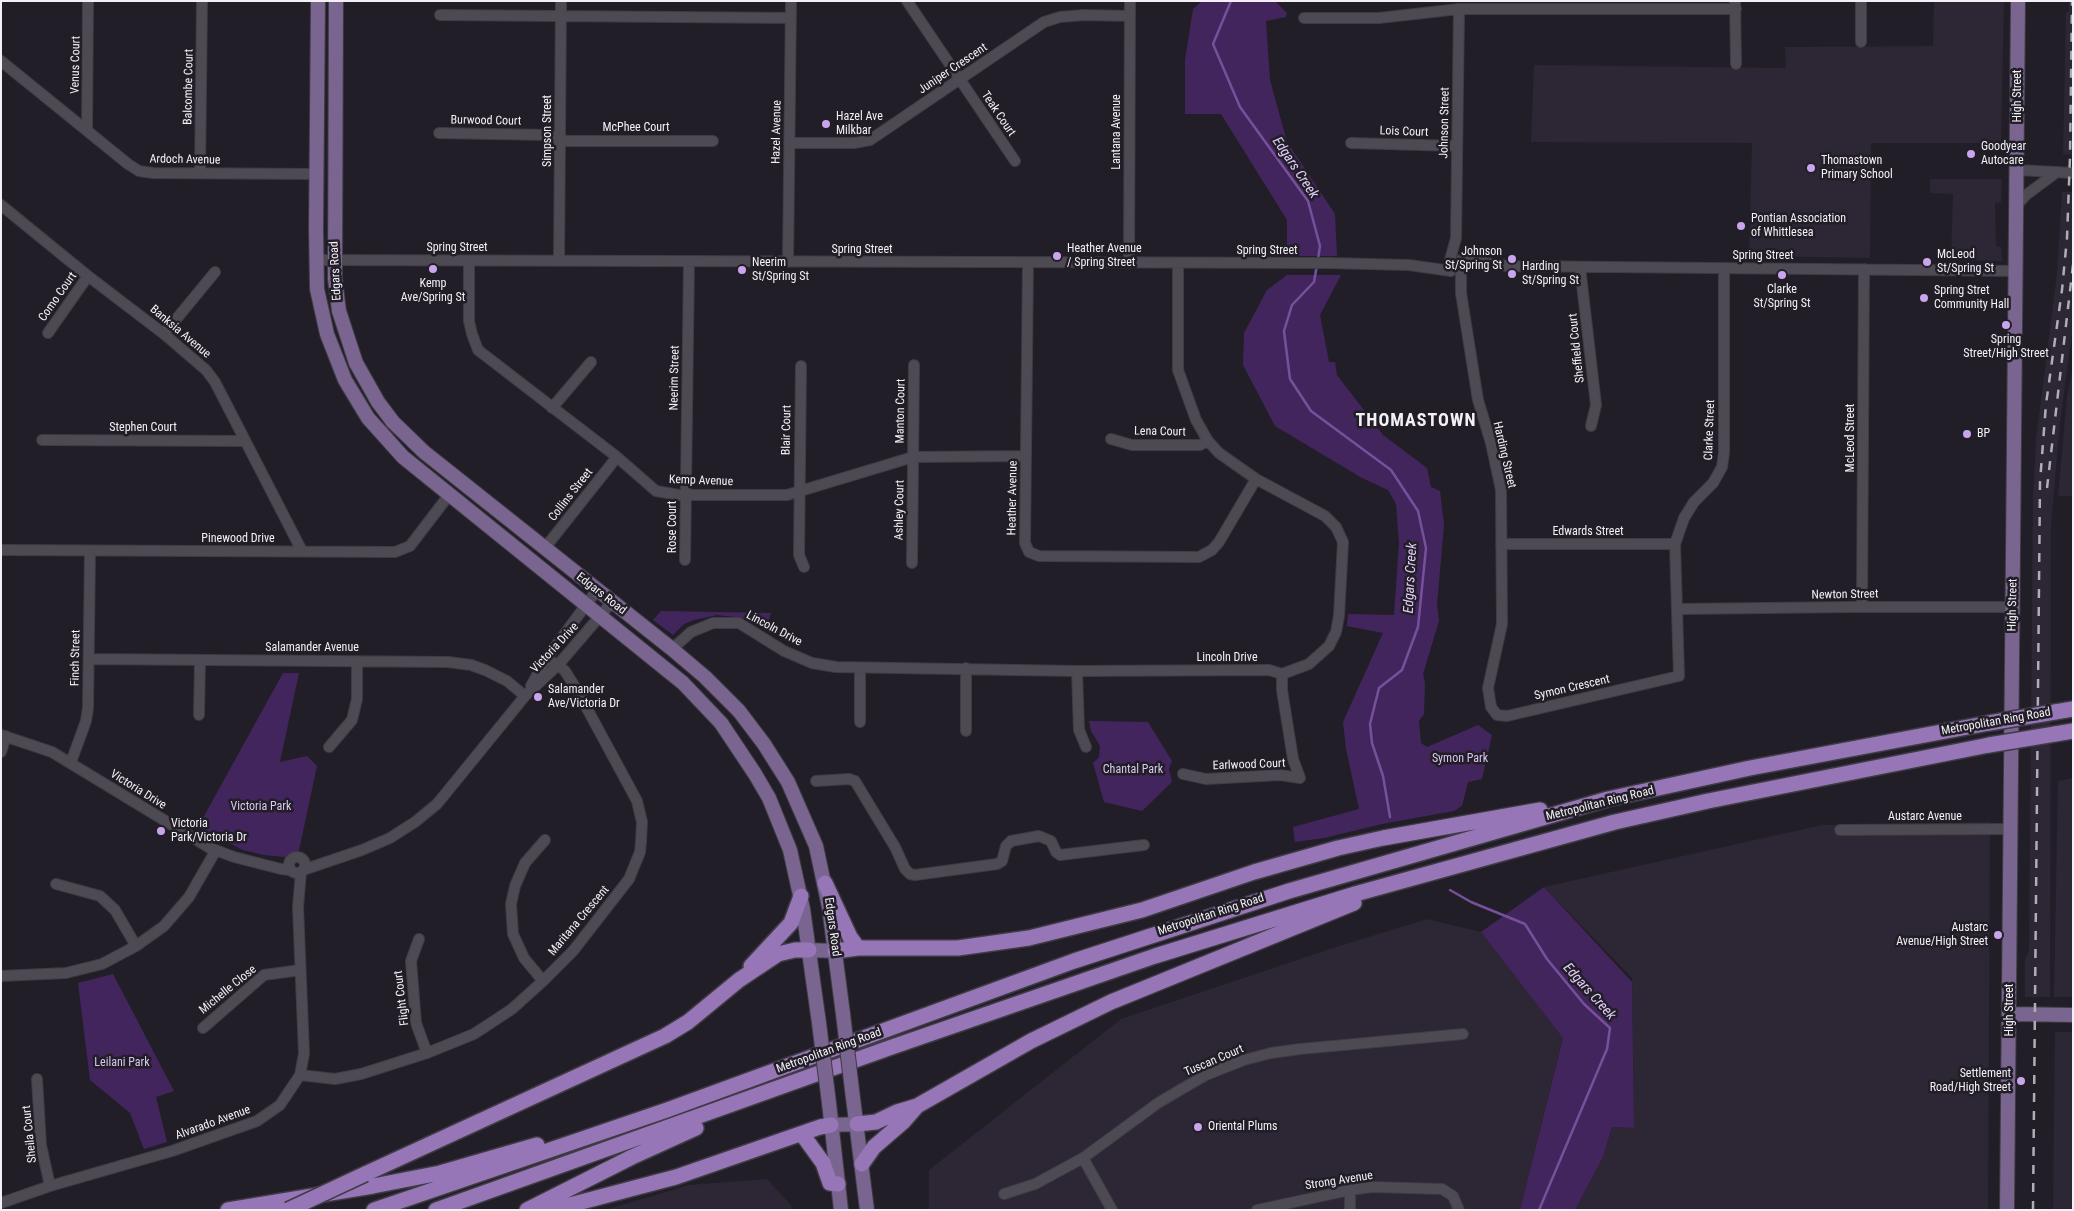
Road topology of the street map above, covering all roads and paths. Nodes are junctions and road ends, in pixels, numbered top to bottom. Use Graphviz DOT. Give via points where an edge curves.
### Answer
graph roads {
  1 [pos="88,1"];
  2 [pos="202,1"];
  3 [pos="318,1"];
  4 [pos="336,1"];
  5 [pos="561,1"];
  6 [pos="791,1"];
  7 [pos="907,1"];
  8 [pos="1130,1"];
  9 [pos="1862,1"];
  10 [pos="2018,1"];
  11 [pos="1736,5"];
  12 [pos="1459,9"];
  13 [pos="440,15"];
  14 [pos="561,15"];
  15 [pos="1130,16"];
  16 [pos="791,18"];
  17 [pos="1304,18"];
  18 [pos="1861,42"];
  19 [pos="1,61"];
  20 [pos="1736,64"];
  21 [pos="959,80"];
  22 [pos="87,130"];
  23 [pos="440,133"];
  24 [pos="560,140"];
  25 [pos="713,141"];
  26 [pos="790,143"];
  27 [pos="1351,143"];
  28 [pos="1457,146"];
  29 [pos="1015,161"];
  30 [pos="2018,170"];
  31 [pos="200,172"];
  32 [pos="2056,172"];
  33 [pos="2073,173"];
  34 [pos="316,174"];
  35 [pos="1,205"];
  36 [pos="2017,206"];
  37 [pos="316,260"];
  38 [pos="334,260"];
  39 [pos="469,260"];
  40 [pos="559,261"];
  41 [pos="689,262"];
  42 [pos="788,262"];
  43 [pos="1028,263"];
  44 [pos="1129,263"];
  45 [pos="1178,263"];
  46 [pos="1456,265"];
  47 [pos="1580,267"];
  48 [pos="1724,268"];
  49 [pos="1864,269"];
  50 [pos="2017,271"];
  51 [pos="215,272"];
  52 [pos="88,276"];
  53 [pos="48,332"];
  54 [pos="164,334"];
  55 [pos="591,362"];
  56 [pos="914,364"];
  57 [pos="801,366"];
  58 [pos="552,408"];
  59 [pos="1591,426"];
  60 [pos="1111,438"];
  61 [pos="42,440"];
  62 [pos="244,440"];
  63 [pos="1208,440"];
  64 [pos="1026,456"];
  65 [pos="913,457"];
  66 [pos="617,458"];
  67 [pos="1256,479"];
  68 [pos="798,493"];
  69 [pos="449,495"];
  70 [pos="686,495"];
  71 [pos="1501,544"];
  72 [pos="1676,544"];
  73 [pos="544,549"];
  74 [pos="1,550"];
  75 [pos="90,551"];
  76 [pos="302,551"];
  77 [pos="685,560"];
  78 [pos="912,563"];
  79 [pos="804,567"];
  80 [pos="597,590"];
  81 [pos="612,602"];
  82 [pos="585,604"];
  83 [pos="1862,606"];
  84 [pos="2013,607"];
  85 [pos="1678,609"];
  86 [pos="600,615"];
  87 [pos="1502,624"];
  88 [pos="672,649"];
  89 [pos="89,659"];
  90 [pos="546,659"];
  91 [pos="200,661"];
  92 [pos="357,661"];
  93 [pos="556,667"];
  94 [pos="860,668"];
  95 [pos="966,668"];
  96 [pos="1077,671"];
  97 [pos="1282,674"];
  98 [pos="525,696"];
  99 [pos="2073,709"];
  100 [pos="199,715"];
  101 [pos="860,722"];
  102 [pos="966,731"];
  103 [pos="2073,731"];
  104 [pos="4,736"];
  105 [pos="328,747"];
  106 [pos="1086,747"];
  107 [pos="1,752"];
  108 [pos="71,762"];
  109 [pos="1183,774"];
  110 [pos="816,781"];
  111 [pos="1608,799"];
  112 [pos="2011,829"];
  113 [pos="1840,830"];
  114 [pos="545,840"];
  115 [pos="1144,845"];
  116 [pos="213,849"];
  117 [pos="297,867"];
  118 [pos="1447,868"];
  119 [pos="56,884"];
  120 [pos="825,884"];
  121 [pos="801,896"];
  122 [pos="419,940"];
  123 [pos="136,946"];
  124 [pos="858,948"];
  125 [pos="808,950"];
  126 [pos="835,950"];
  127 [pos="300,970"];
  128 [pos="1,976"];
  129 [pos="739,980"];
  130 [pos="543,981"];
  131 [pos="2010,1014"];
  132 [pos="2073,1015"];
  133 [pos="203,1028"];
  134 [pos="1463,1034"];
  135 [pos="427,1053"];
  136 [pos="301,1071"];
  137 [pos="37,1079"];
  138 [pos="776,1089"];
  139 [pos="917,1106"];
  140 [pos="667,1110"];
  141 [pos="857,1124"];
  142 [pos="831,1125"];
  143 [pos="802,1134"];
  144 [pos="1083,1158"];
  145 [pos="862,1164"];
  146 [pos="838,1184"];
  147 [pos="50,1186"];
  148 [pos="1350,1190"];
  149 [pos="1004,1194"];
  150 [pos="1,1203"];
  151 [pos="228,1210"];
  152 [pos="288,1210"];
  153 [pos="374,1210"];
  154 [pos="436,1210"];
  155 [pos="527,1210"];
  156 [pos="551,1210"];
  157 [pos="841,1210"];
  158 [pos="867,1210"];
  159 [pos="1112,1210"];
  160 [pos="1257,1210"];
  161 [pos="1350,1210"];
  162 [pos="1459,1210"];
  163 [pos="2008,1210"];
  1 -- 22 [label="street, Venus Court"];
  2 -- 31 [label="street, Balcombe Court"];
  3 -- 34 [label="main road, Edgars Road"];
  4 -- 38 [label="main road, Edgars Road"];
  5 -- 14 [label="street, Simpson Street"];
  6 -- 16 [label="street, Hazel Avenue"];
  7 -- 21 [label="street, Teak Court"];
  8 -- 15 [label="street, Lantana Avenue"];
  9 -- 18 [label="street"];
  10 -- 30 [label="main road, High Street"];
  11 -- 12 [label="street"];
  11 -- 20 [label="street"];
  12 -- 17 [label="street" via="1379,18"];
  12 -- 28 [label="street, Johnson Street"];
  13 -- 14 [label="street"];
  14 -- 16 [label="street"];
  14 -- 24 [label="street, Simpson Street"];
  15 -- 21 [label="street, Juniper Crescent" via="1060,17 1044,22"];
  15 -- 44 [label="street, Lantana Avenue"];
  16 -- 26 [label="street, Hazel Avenue"];
  19 -- 22 [label="street, Ardoch Avenue"];
  21 -- 26 [label="street, Juniper Crescent" via="870,140"];
  21 -- 29 [label="street, Teak Court"];
  22 -- 31 [label="street, Ardoch Avenue" via="140,171"];
  23 -- 24 [label="street, Burwood Court" via="549,135"];
  24 -- 25 [label="street, McPhee Court"];
  24 -- 40 [label="street, Simpson Street"];
  26 -- 42 [label="street, Hazel Avenue"];
  27 -- 28 [label="street, Lois Court"];
  28 -- 46 [label="street, Johnson Street"];
  30 -- 32 [label="street"];
  30 -- 36 [label="main road, High Street"];
  31 -- 34 [label="street, Ardoch Avenue"];
  32 -- 33 [label="street"];
  32 -- 36 [label="street"];
  34 -- 37 [label="main road, Edgars Road"];
  35 -- 52 [label="street, Banksia Avenue"];
  36 -- 50 [label="main road, High Street"];
  37 -- 38 [label="street, Spring Street"];
  37 -- 69 [label="main road, Edgars Road" via="319,304 326,334 352,394 391,445"];
  38 -- 39 [label="street, Spring Street"];
  38 -- 73 [label="main road, Edgars Road" via="336,295 344,330 356,363 378,402 393,422 424,452"];
  39 -- 40 [label="street, Spring Street"];
  39 -- 58 [label="street, Kemp Avenue" via="469,321 478,350"];
  40 -- 41 [label="street, Spring Street"];
  41 -- 42 [label="street, Spring Street"];
  41 -- 70 [label="street, Neerim Street"];
  42 -- 43 [label="street, Spring Street"];
  43 -- 44 [label="street, Spring Street"];
  43 -- 64 [label="street, Heather Avenue"];
  44 -- 45 [label="street, Spring Street"];
  45 -- 46 [label="street, Spring Street"];
  45 -- 63 [label="street, Lincoln Drive" via="1178,370 1190,407"];
  46 -- 47 [label="street, Spring Street"];
  46 -- 71 [label="street, Harding Street" via="1478,400 1501,490"];
  47 -- 48 [label="street, Spring Street"];
  47 -- 59 [label="street, Sheffield Court" via="1596,405"];
  48 -- 49 [label="street, Spring Street"];
  48 -- 72 [label="street, Clarke Street" via="1722,468 1684,518"];
  49 -- 50 [label="street, Spring Street"];
  49 -- 83 [label="street, McLeod Street"];
  50 -- 84 [label="main road, High Street"];
  51 -- 54 [label="street"];
  52 -- 53 [label="street, Como Court"];
  52 -- 54 [label="street, Banksia Avenue"];
  54 -- 62 [label="street, Banksia Avenue" via="206,370"];
  55 -- 58 [label="street"];
  56 -- 65 [label="street, Manton Court"];
  57 -- 68 [label="street, Blair Court"];
  58 -- 66 [label="street, Kemp Avenue"];
  60 -- 63 [label="street, Lena Court" via="1132,445 1200,445"];
  61 -- 62 [label="street, Stephen Court"];
  62 -- 76 [label="street, Banksia Avenue"];
  63 -- 67 [label="street, Lincoln Drive" via="1233,465"];
  64 -- 65 [label="street, Kemp Avenue"];
  64 -- 67 [label="street, Heather Avenue" via="1025,543 1029,552 1039,556 1190,557 1206,554 1219,542"];
  65 -- 68 [label="street, Kemp Avenue"];
  65 -- 78 [label="street, Ashley Court"];
  66 -- 70 [label="street, Kemp Avenue" via="656,490"];
  66 -- 73 [label="street, Collins Street"];
  67 -- 97 [label="street, Lincoln Drive" via="1325,516 1336,527 1343,542 1336,632 1328,646 1310,664"];
  68 -- 70 [label="street, Kemp Avenue"];
  68 -- 79 [label="street, Blair Court" via="799,555"];
  69 -- 76 [label="street, Pinewood Drive" via="410,546 395,552"];
  69 -- 82 [label="main road, Edgars Road"];
  70 -- 77 [label="street, Rose Court"];
  71 -- 72 [label="street, Edwards Street"];
  71 -- 87 [label="street, Harding Street"];
  72 -- 85 [label="street, Clarke Street"];
  73 -- 80 [label="main road, Edgars Road"];
  74 -- 75 [label="street, Pinewood Drive"];
  75 -- 76 [label="street, Pinewood Drive"];
  75 -- 89 [label="street, Finch Street"];
  80 -- 81 [label="main road, Edgars Road"];
  80 -- 82 [label="street, Victoria Drive"];
  81 -- 86 [label="street, Victoria Drive"];
  81 -- 88 [label="main road, Edgars Road"];
  82 -- 86 [label="main road, Edgars Road"];
  82 -- 90 [label="street, Victoria Drive"];
  83 -- 84 [label="street, Newton Street"];
  83 -- 85 [label="street, Newton Street"];
  84 -- 112 [label="main road, High Street"];
  85 -- 87 [label="street, Symon Crescent" via="1679,676 1507,716 1497,715 1491,707 1488,688"];
  86 -- 93 [label="street, Victoria Drive"];
  86 -- 121 [label="main road, Edgars Road" via="683,683 721,723 778,816"];
  88 -- 94 [label="street, Lincoln Drive" via="691,632 713,622 739,623 784,651 812,663"];
  88 -- 120 [label="main road, Edgars Road" via="739,711 764,744 796,797 816,846"];
  89 -- 91 [label="street, Salamander Avenue"];
  89 -- 108 [label="street, Finch Street" via="86,721"];
  90 -- 93 [label="street, Maritana Crescent"];
  90 -- 98 [label="street, Victoria Drive"];
  91 -- 92 [label="street, Salamander Avenue"];
  91 -- 100 [label="street"];
  92 -- 98 [label="street, Salamander Avenue" via="472,665 497,675"];
  92 -- 105 [label="street" via="357,699 352,720"];
  93 -- 98 [label="street, Victoria Drive"];
  93 -- 130 [label="street, Maritana Crescent" via="573,684 633,790 642,822 637,861 629,879 573,951"];
  94 -- 95 [label="street, Lincoln Drive"];
  94 -- 101 [label="street"];
  95 -- 96 [label="street, Lincoln Drive"];
  95 -- 102 [label="street"];
  96 -- 97 [label="street, Lincoln Drive" via="1268,670"];
  96 -- 106 [label="street" via="1079,730"];
  97 -- 109 [label="street, Earlwood Court" via="1293,759 1300,778 1280,775 1206,780"];
  98 -- 117 [label="street, Victoria Drive" via="437,804 415,822 362,850"];
  99 -- 111 [label="highway, Metropolitan Ring Road, bridge" via="1750,768"];
  103 -- 118 [label="highway, Metropolitan Ring Road, bridge" via="1708,801 1615,822"];
  104 -- 107 [label="street"];
  104 -- 108 [label="street, Victoria Drive" via="38,746"];
  108 -- 116 [label="street, Victoria Drive"];
  110 -- 115 [label="street" via="849,779 857,783 895,847 904,869 915,875 997,864 1002,861 1006,846 1011,841 1038,836 1048,838 1060,855"];
  111 -- 124 [label="highway" via="1347,846 1254,872 1135,912 1029,938 958,948"];
  111 -- 140 [label="highway, Metropolitan Ring Road" via="1342,875 1146,936"];
  112 -- 113 [label="street, Austarc Avenue"];
  112 -- 131 [label="main road, High Street"];
  114 -- 130 [label="street" via="525,864 511,904 513,934 524,958"];
  116 -- 117 [label="street, Victoria Drive" via="263,863"];
  116 -- 123 [label="street" via="189,897 164,926"];
  117 -- 127 [label="street"];
  118 -- 138 [label="highway, Metropolitan Ring Road" via="1181,948"];
  118 -- 139 [label="highway" via="1111,1002 1031,1041"];
  119 -- 123 [label="street" via="100,896 115,910"];
  120 -- 124 [label="highway"];
  120 -- 126 [label="main road, Edgars Road"];
  121 -- 125 [label="main road, Edgars Road"];
  121 -- 129 [label="highway" via="791,923"];
  122 -- 135 [label="street, Flight Court" via="410,961 416,1023"];
  123 -- 128 [label="street" via="102,964 66,973"];
  124 -- 126 [label="highway"];
  125 -- 126 [label="main road"];
  125 -- 129 [label="highway" via="778,954"];
  125 -- 142 [label="main road, Edgars Road, bridge"];
  126 -- 141 [label="main road, Edgars Road, bridge"];
  127 -- 133 [label="street, Michelle Close" via="264,975"];
  127 -- 136 [label="street" via="304,1054"];
  129 -- 152 [label="highway, bridge" via="688,1022 665,1036"];
  130 -- 135 [label="street, Maritana Crescent" via="512,1009 474,1034"];
  131 -- 132 [label="main road"];
  131 -- 163 [label="main road, High Street"];
  134 -- 144 [label="street, Tuscan Court" via="1300,1049 1244,1060 1206,1075 1158,1103"];
  135 -- 136 [label="street, Maritana Crescent" via="335,1079"];
  136 -- 147 [label="street, Alvarado Avenue" via="280,1105 257,1121 166,1153"];
  137 -- 147 [label="street, Sheila Court" via="41,1145"];
  138 -- 154 [label="highway, Metropolitan Ring Road"];
  138 -- 155 [label="highway"];
  139 -- 141 [label="highway" via="876,1122"];
  139 -- 145 [label="highway" via="874,1146"];
  140 -- 151 [label="highway" via="440,1172"];
  140 -- 153 [label="highway, Metropolitan Ring Road"];
  141 -- 142 [label="main road"];
  141 -- 145 [label="main road, Edgars Road"];
  142 -- 143 [label="highway"];
  142 -- 146 [label="main road, Edgars Road"];
  143 -- 146 [label="highway" via="823,1163 830,1182"];
  143 -- 156 [label="highway" via="676,1177"];
  144 -- 149 [label="street, Tuscan Court" via="1035,1184"];
  144 -- 159 [label="street"];
  145 -- 158 [label="main road, Edgars Road"];
  146 -- 157 [label="main road, Edgars Road"];
  147 -- 150 [label="street, Alvarado Avenue"];
  148 -- 160 [label="street, Strong Avenue"];
  148 -- 161 [label="street"];
  148 -- 162 [label="street, Strong Avenue" via="1372,1187 1442,1189 1453,1196"];
}
